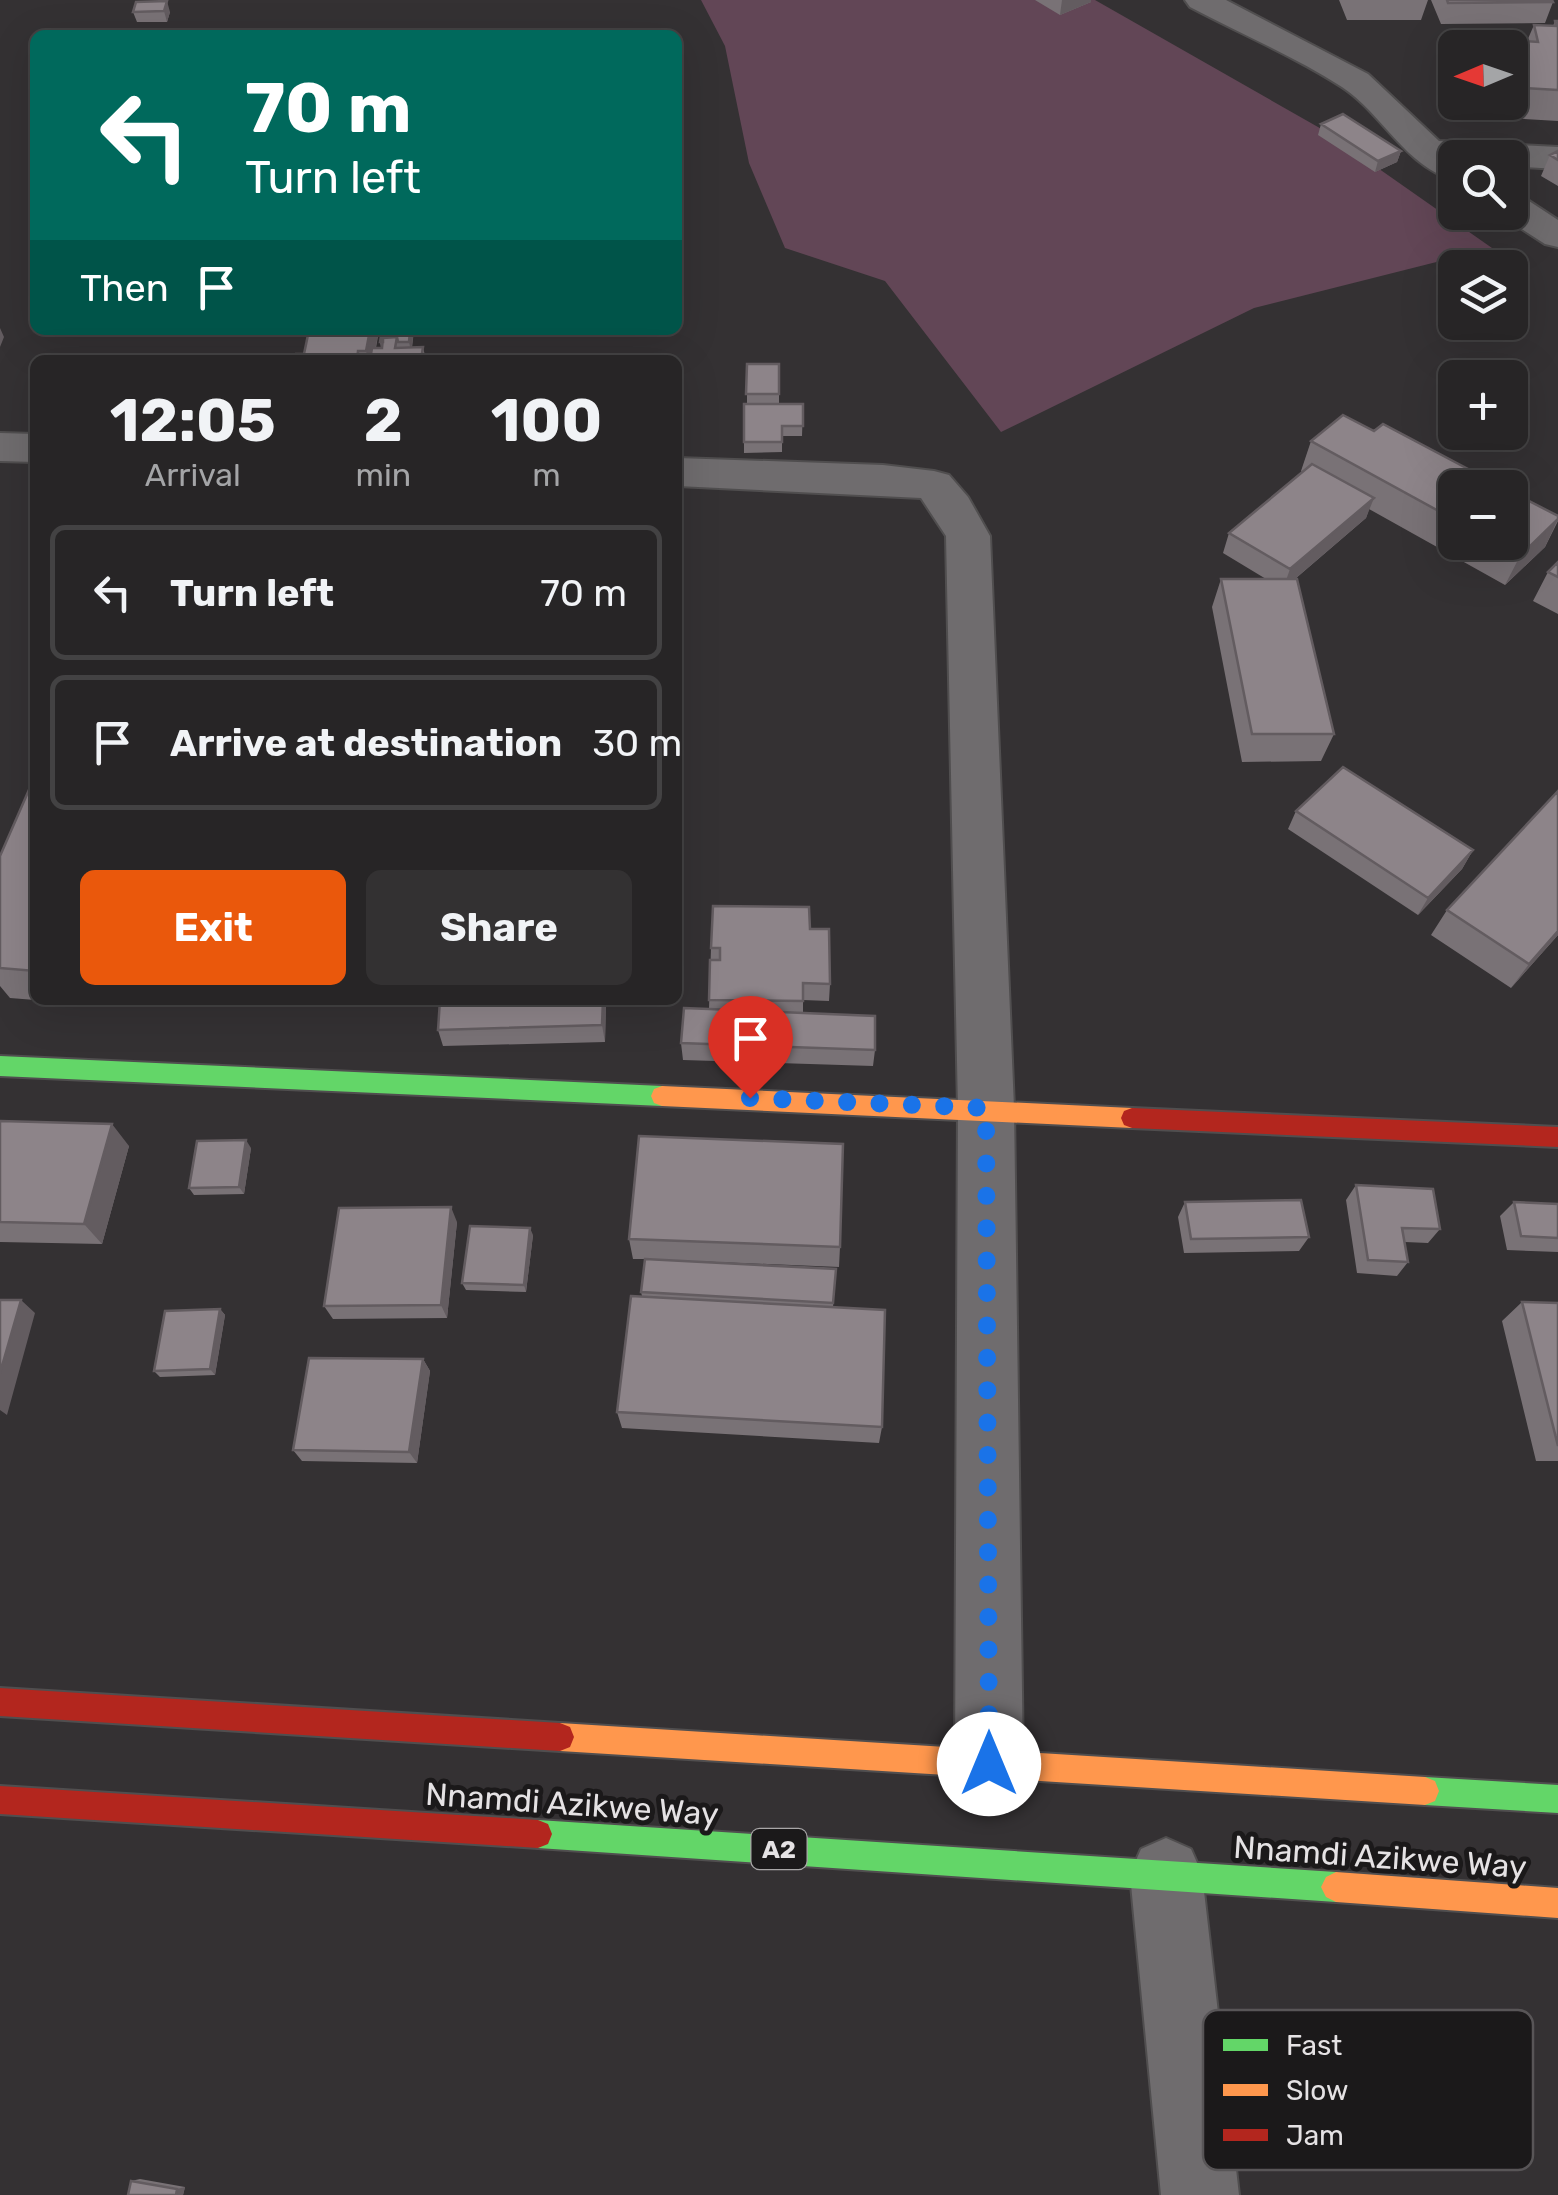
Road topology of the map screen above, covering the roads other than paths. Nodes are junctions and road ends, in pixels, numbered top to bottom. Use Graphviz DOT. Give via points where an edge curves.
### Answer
graph roads {
  1 [pos="1201,0"];
  2 [pos="1438,156"];
  3 [pos="1558,158"];
  4 [pos="1528,159"];
  5 [pos="1528,217"];
  6 [pos="1558,236"];
  7 [pos="0,447"];
  8 [pos="30,448"];
  9 [pos="682,472"];
  10 [pos="0,1066"];
  11 [pos="986,1108"];
  12 [pos="1558,1137"];
  13 [pos="0,1702"];
  14 [pos="989,1764"];
  15 [pos="1558,1799"];
  16 [pos="0,1800"];
  17 [pos="1166,1874"];
  18 [pos="1558,1903"];
  19 [pos="1200,2195"];
  1 -- 2 [label="street" via="1356,81"];
  3 -- 4 [label="street"];
  5 -- 6 [label="street"];
  7 -- 8 [label="street"];
  9 -- 11 [label="street" via="934,485 968,536"];
  10 -- 11 [label="main road"];
  11 -- 12 [label="main road"];
  11 -- 14 [label="street"];
  13 -- 14 [label="main road"];
  14 -- 15 [label="main road"];
  16 -- 17 [label="main road, Nnamdi Azikwe Way / A2"];
  17 -- 18 [label="main road, Nnamdi Azikwe Way / A2"];
  17 -- 19 [label="street"];
}
